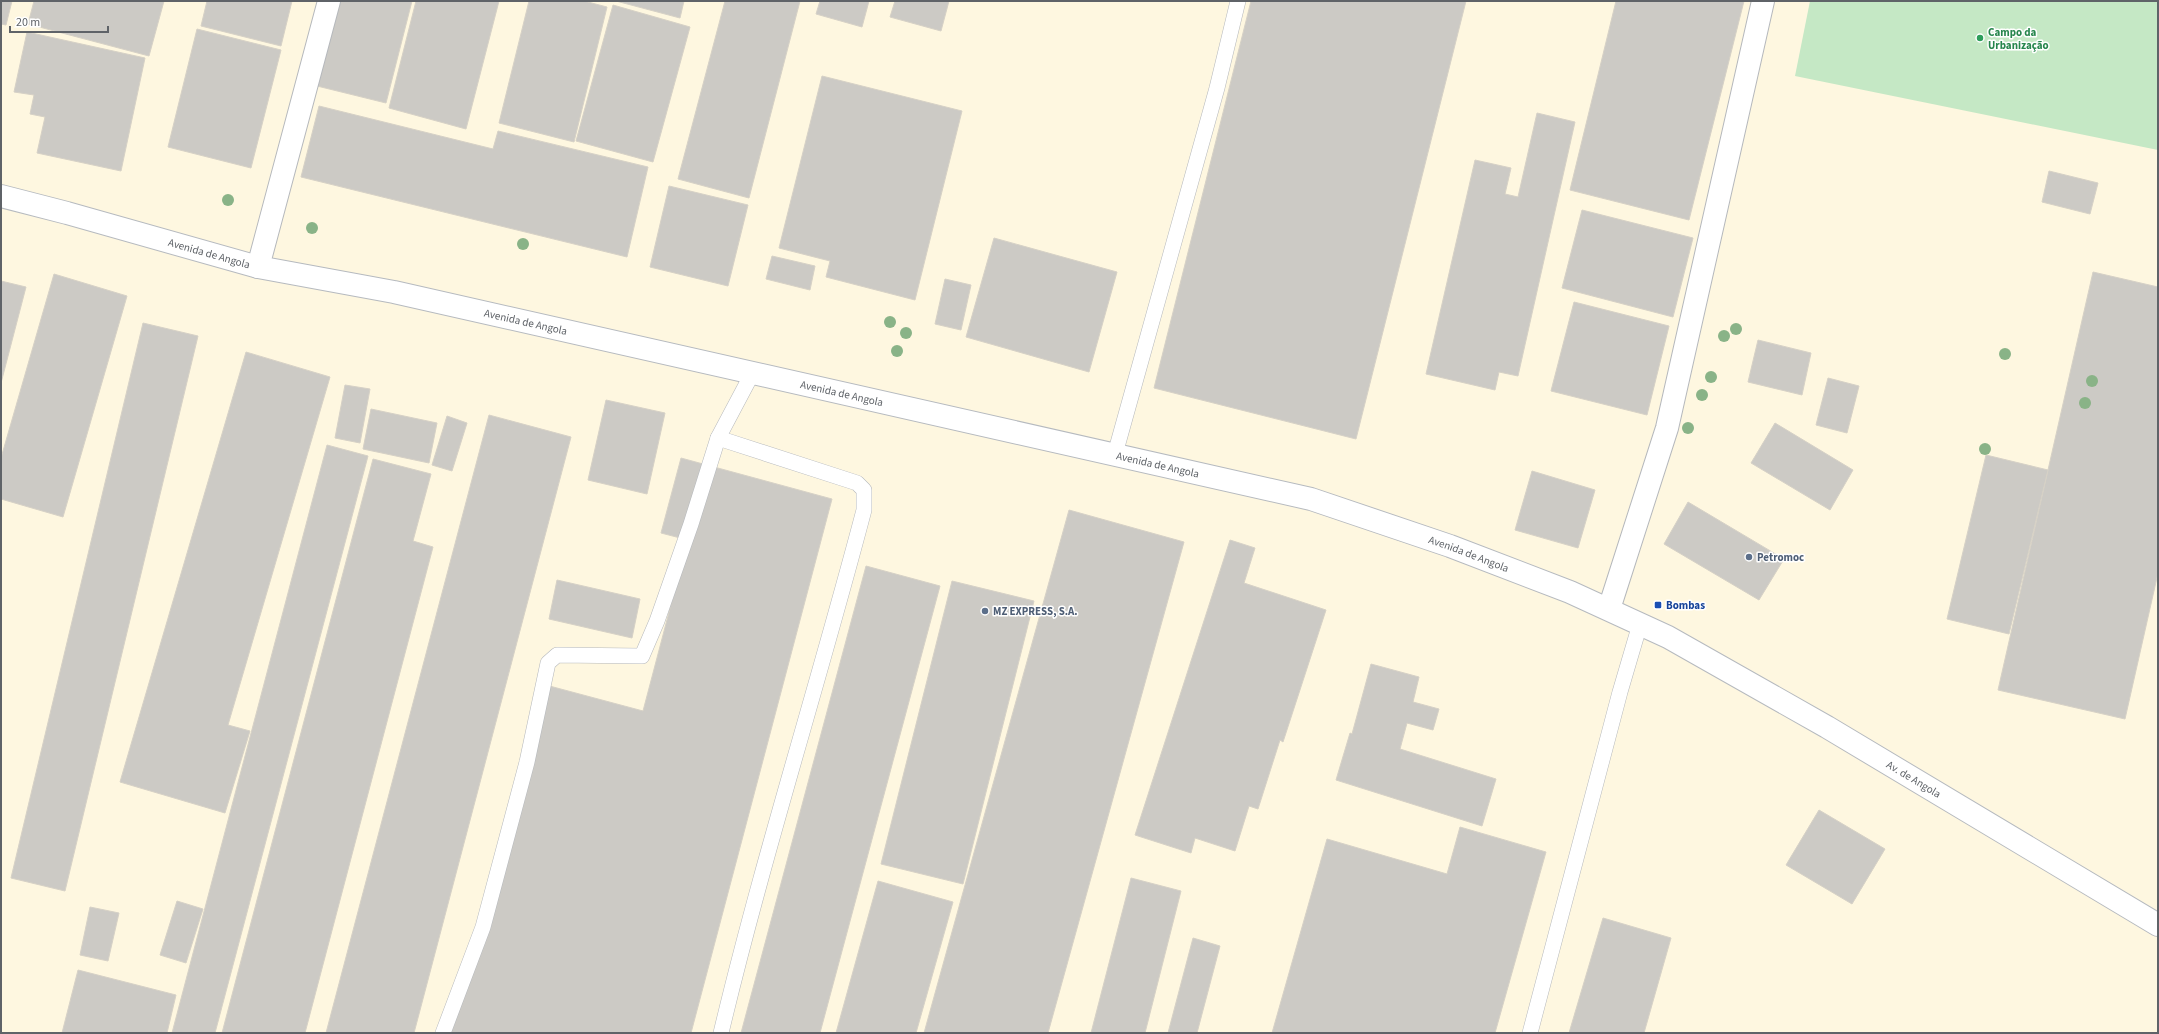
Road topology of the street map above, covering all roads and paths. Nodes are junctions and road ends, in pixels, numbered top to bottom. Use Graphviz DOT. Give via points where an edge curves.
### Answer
graph roads {
  1 [pos="329,1"];
  2 [pos="1238,1"];
  3 [pos="1763,1"];
  4 [pos="1,196"];
  5 [pos="258,267"];
  6 [pos="753,372"];
  7 [pos="718,438"];
  8 [pos="1115,454"];
  9 [pos="1609,609"];
  10 [pos="1640,624"];
  11 [pos="1668,638"];
  12 [pos="2158,925"];
  13 [pos="443,1033"];
  14 [pos="721,1033"];
  15 [pos="1530,1033"];
  1 -- 5 [label="main road"];
  2 -- 8 [label="lane" via="1217,88"];
  3 -- 9 [label="main road" via="1667,428"];
  4 -- 5 [label="main road, Avenida de Angola"];
  5 -- 6 [label="main road, Avenida de Angola" via="394,292"];
  6 -- 7 [label="lane"];
  6 -- 8 [label="main road, Avenida de Angola"];
  7 -- 13 [label="lane" via="691,524 642,656 557,655 548,663 527,762 483,928"];
  7 -- 14 [label="lane" via="857,483 864,490 864,510 834,627 773,830"];
  8 -- 9 [label="main road, Avenida de Angola" via="1311,499 1450,546"];
  9 -- 10 [label="main road, Avenida de Angola"];
  10 -- 11 [label="main road, Avenida de Angola"];
  10 -- 15 [label="lane"];
  11 -- 12 [label="main road, Av. de Angola" via="1827,727"];
}
